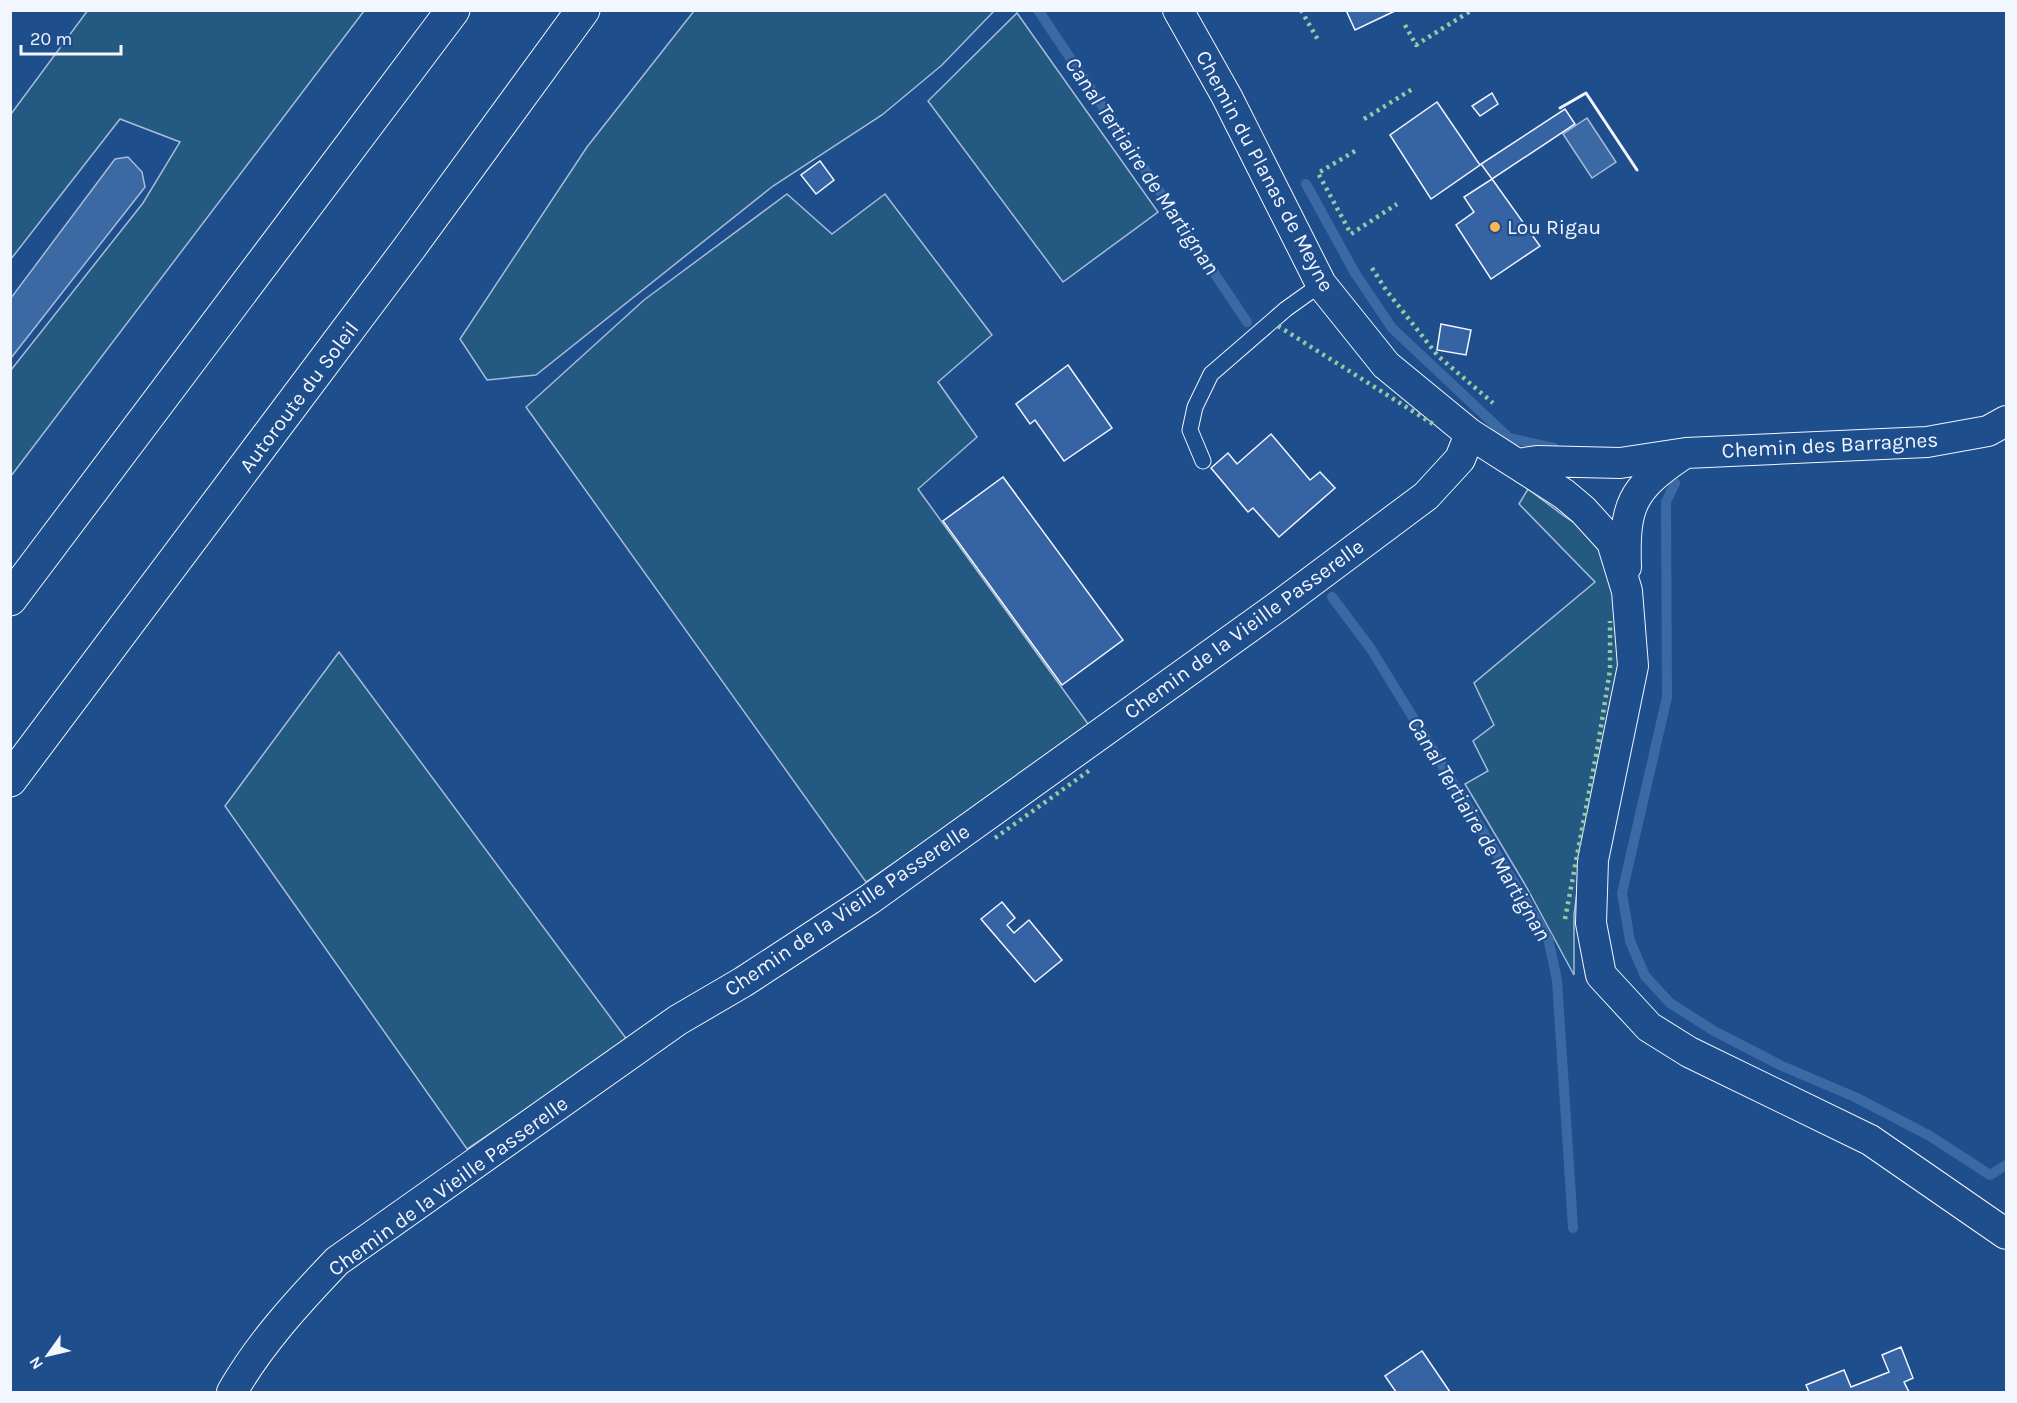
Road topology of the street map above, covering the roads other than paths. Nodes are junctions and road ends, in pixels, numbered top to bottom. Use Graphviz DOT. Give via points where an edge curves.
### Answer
graph roads {
  1 [pos="453,10"];
  2 [pos="583,10"];
  3 [pos="1178,10"];
  4 [pos="1321,284"];
  5 [pos="2007,421"];
  6 [pos="1470,435"];
  7 [pos="1686,453"];
  8 [pos="1203,461"];
  9 [pos="1620,463"];
  10 [pos="1518,464"];
  11 [pos="1640,491"];
  12 [pos="1583,510"];
  13 [pos="1627,591"];
  14 [pos="10,599"];
  15 [pos="10,780"];
  16 [pos="2007,1234"];
  17 [pos="232,1392"];
  1 -- 14 [label="highway"];
  2 -- 15 [label="highway, Autoroute du Soleil"];
  3 -- 4 [label="street, Chemin du Planas de Meyne" via="1227,97"];
  4 -- 6 [label="street, Chemin du Planas de Meyne" via="1386,365"];
  4 -- 8 [label="lane" via="1211,374 1195,406 1190,430"];
  5 -- 7 [label="street, Chemin des Barragnes" via="1988,431 1927,442"];
  6 -- 10 [label="street, Chemin du Planas de Meyne"];
  6 -- 17 [label="street, Chemin de la Vieille Passerelle" via="1460,459 1426,496 1280,604 870,899 678,1020 337,1261 290,1311 247,1365"];
  7 -- 9 [label="street, Chemin des Barragnes"];
  7 -- 11 [label="street" via="1657,472"];
  9 -- 10 [label="street, Chemin des Barragnes"];
  9 -- 12 [label="street, Chemin des Barragnes" via="1587,488"];
  10 -- 12 [label="street, Chemin du Planas de Meyne"];
  11 -- 12 [label="street"];
  11 -- 13 [label="street" via="1631,505 1626,527"];
  12 -- 13 [label="street, Chemin du Planas de Meyne" via="1612,542"];
  13 -- 16 [label="street, Chemin du Planas de Meyne" via="1633,666 1593,860 1591,923 1601,975 1649,1027 1689,1052 1870,1140"];
}
